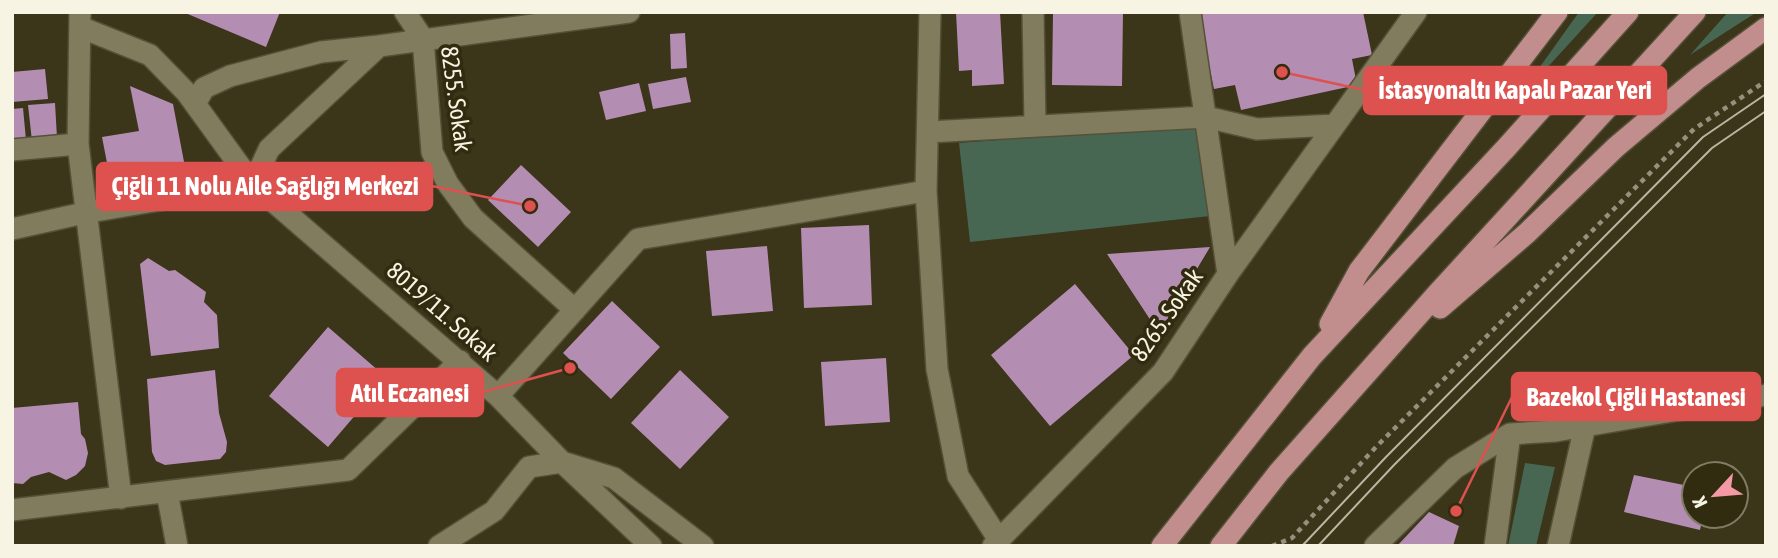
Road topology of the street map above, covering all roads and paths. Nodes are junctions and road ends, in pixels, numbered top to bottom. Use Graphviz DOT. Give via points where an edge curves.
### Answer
graph roads {
  1 [pos="405,12"];
  2 [pos="629,12"];
  3 [pos="930,12"];
  4 [pos="1033,12"];
  5 [pos="1189,12"];
  6 [pos="1416,12"];
  7 [pos="1557,12"];
  8 [pos="1628,12"];
  9 [pos="1695,12"];
  10 [pos="80,20"];
  11 [pos="1766,27"];
  12 [pos="423,39"];
  13 [pos="379,46"];
  14 [pos="1766,81"];
  15 [pos="195,104"];
  16 [pos="1206,117"];
  17 [pos="1035,125"];
  18 [pos="1335,125"];
  19 [pos="928,132"];
  20 [pos="78,144"];
  21 [pos="12,150"];
  22 [pos="253,184"];
  23 [pos="926,191"];
  24 [pos="84,213"];
  25 [pos="12,229"];
  26 [pos="1228,274"];
  27 [pos="575,310"];
  28 [pos="1312,356"];
  29 [pos="460,361"];
  30 [pos="1378,362"];
  31 [pos="1766,395"];
  32 [pos="498,396"];
  33 [pos="1584,426"];
  34 [pos="1510,434"];
  35 [pos="562,461"];
  36 [pos="167,492"];
  37 [pos="121,498"];
  38 [pos="12,510"];
  39 [pos="996,543"];
  40 [pos="177,546"];
  41 [pos="439,546"];
  42 [pos="651,546"];
  43 [pos="703,546"];
  44 [pos="1162,546"];
  45 [pos="1221,546"];
  46 [pos="1272,546"];
  47 [pos="1375,546"];
  48 [pos="1496,546"];
  49 [pos="1558,546"];
  1 -- 12 [label="street, 8255. Sokak"];
  2 -- 12 [label="street"];
  3 -- 19 [label="street"];
  4 -- 17 [label="street"];
  5 -- 16 [label="street, 8265. Sokak"];
  6 -- 18 [label="street"];
  7 -- 28 [label="main road" via="1359,271"];
  8 -- 28 [label="main road"];
  9 -- 30 [label="main road"];
  10 -- 15 [label="street, 8019/11. Sokak" via="150,55"];
  10 -- 20 [label="street"];
  11 -- 30 [label="main road" via="1616,147 1527,233"];
  12 -- 13 [label="street"];
  12 -- 27 [label="street, 8255. Sokak" via="432,152 448,184 472,218"];
  13 -- 15 [label="street" via="321,52 230,76 205,88"];
  13 -- 22 [label="street" via="269,149"];
  14 -- 46 [label="path" via="1694,129 1375,448 1293,538"];
  15 -- 22 [label="street, 8019/11. Sokak"];
  16 -- 17 [label="street"];
  16 -- 18 [label="street" via="1258,129"];
  16 -- 26 [label="street, 8265. Sokak"];
  17 -- 19 [label="street"];
  18 -- 26 [label="street"];
  19 -- 23 [label="street"];
  20 -- 21 [label="street"];
  20 -- 24 [label="street"];
  22 -- 24 [label="street"];
  22 -- 29 [label="street, 8019/11. Sokak"];
  23 -- 27 [label="street" via="638,239"];
  23 -- 39 [label="street" via="937,369 955,463"];
  24 -- 25 [label="street"];
  24 -- 37 [label="street"];
  26 -- 39 [label="street, 8265. Sokak" via="1163,372"];
  27 -- 32 [label="street"];
  28 -- 44 [label="main road"];
  29 -- 32 [label="street, 8019/11. Sokak"];
  29 -- 36 [label="street" via="348,470"];
  30 -- 45 [label="main road" via="1279,472"];
  31 -- 33 [label="street"];
  32 -- 35 [label="street, 8019/11. Sokak"];
  33 -- 34 [label="street"];
  33 -- 49 [label="street"];
  34 -- 47 [label="street" via="1455,468"];
  34 -- 48 [label="street"];
  35 -- 41 [label="street" via="529,467 494,511"];
  35 -- 42 [label="street, 8019/11. Sokak"];
  35 -- 43 [label="street" via="614,478"];
  36 -- 37 [label="street"];
  36 -- 40 [label="street"];
  37 -- 38 [label="street"];
}
